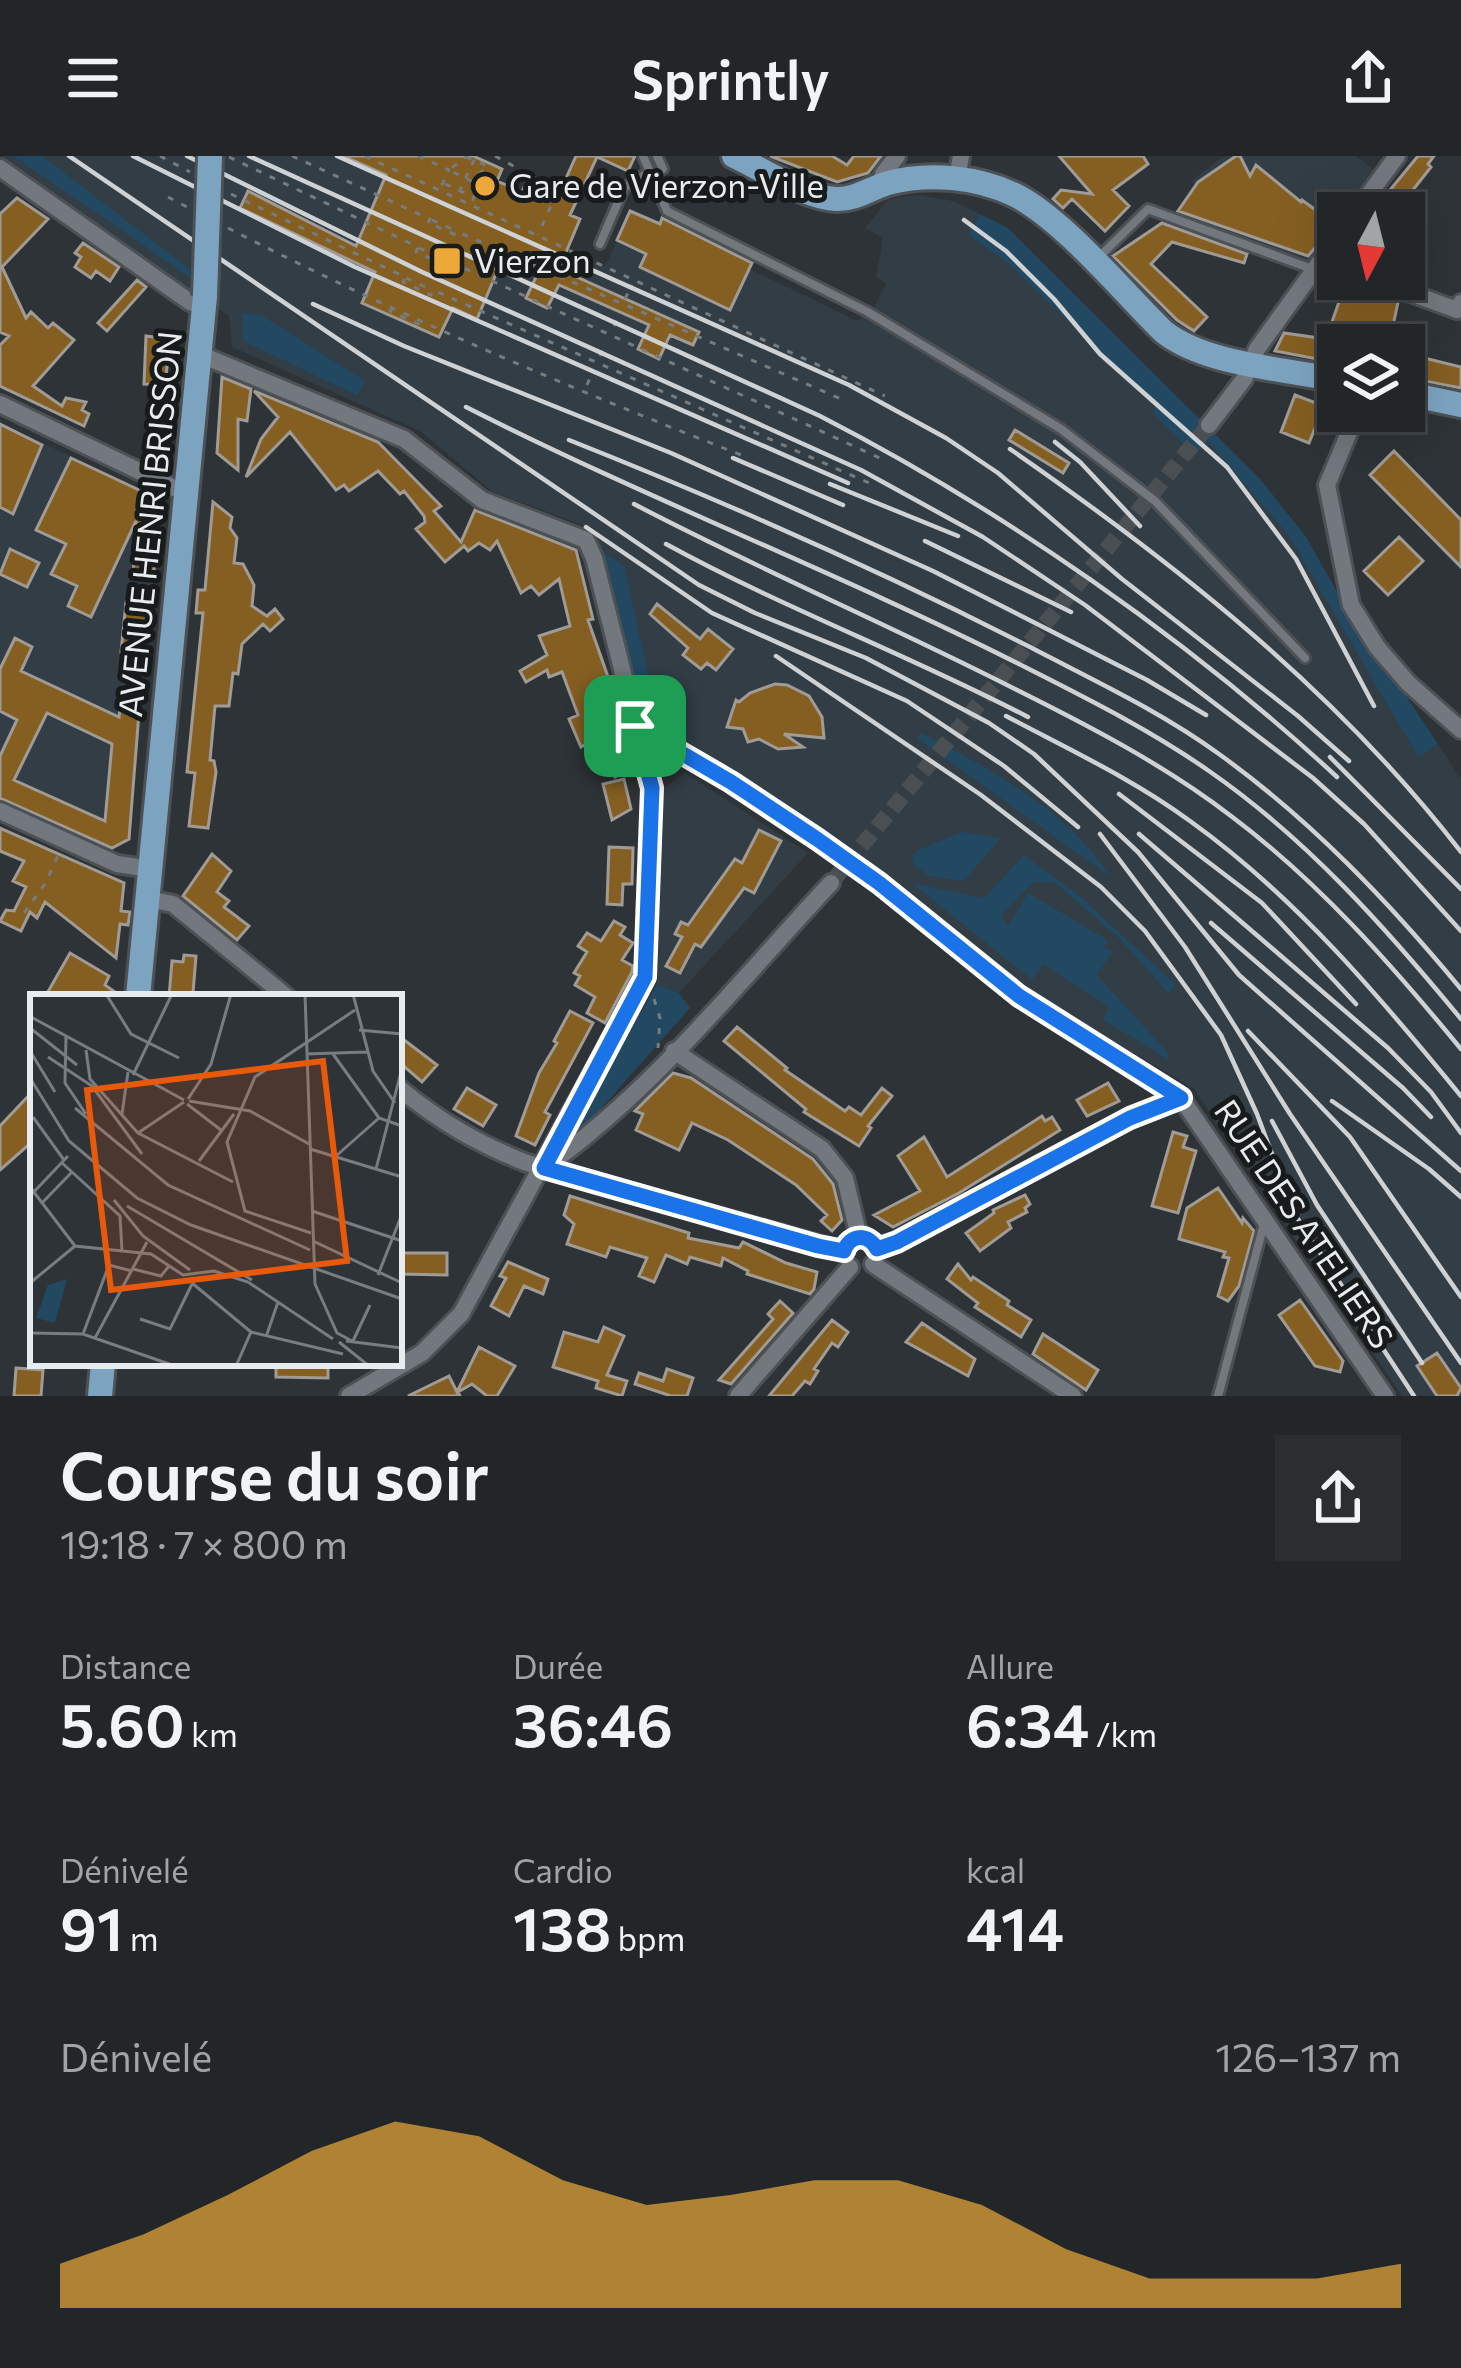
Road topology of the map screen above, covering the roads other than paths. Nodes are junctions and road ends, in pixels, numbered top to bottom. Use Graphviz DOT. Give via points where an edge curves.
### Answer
graph roads {
  1 [pos="643,156"];
  2 [pos="657,156"];
  3 [pos="734,156"];
  4 [pos="897,156"];
  5 [pos="1397,156"];
  6 [pos="203,165"];
  7 [pos="959,167"];
  8 [pos="0,168"];
  9 [pos="663,169"];
  10 [pos="649,172"];
  11 [pos="883,174"];
  12 [pos="1370,192"];
  13 [pos="600,244"];
  14 [pos="1094,262"];
  15 [pos="1317,264"];
  16 [pos="1317,275"];
  17 [pos="1425,298"];
  18 [pos="205,302"];
  19 [pos="1461,303"];
  20 [pos="199,354"];
  21 [pos="1252,362"];
  22 [pos="1317,376"];
  23 [pos="1425,398"];
  24 [pos="0,404"];
  25 [pos="1461,405"];
  26 [pos="1209,425"];
  27 [pos="1349,432"];
  28 [pos="186,490"];
  29 [pos="1305,658"];
  30 [pos="635,726"];
  31 [pos="1461,730"];
  32 [pos="0,811"];
  33 [pos="151,869"];
  34 [pos="831,883"];
  35 [pos="148,899"];
  36 [pos="139,994"];
  37 [pos="283,994"];
  38 [pos="670,1055"];
  39 [pos="402,1090"];
  40 [pos="1181,1098"];
  41 [pos="544,1168"];
  42 [pos="1264,1222"];
  43 [pos="860,1237"];
  44 [pos="875,1256"];
  45 [pos="847,1259"];
  46 [pos="402,1365"];
  47 [pos="103,1366"];
  48 [pos="400,1366"];
  49 [pos="100,1396"];
  50 [pos="349,1396"];
  51 [pos="738,1396"];
  52 [pos="1073,1396"];
  53 [pos="1218,1396"];
  54 [pos="1385,1396"];
  1 -- 10 [label="lane"];
  2 -- 9 [label="lane"];
  3 -- 7 [label="main road" via="832,199"];
  4 -- 11 [label="street"];
  5 -- 12 [label="street"];
  6 -- 18 [label="main road, AVENUE HENRI BRISSON, bridge"];
  7 -- 14 [label="main road" via="1030,204"];
  8 -- 18 [label="street" via="190,302"];
  10 -- 13 [label="lane" via="625,188"];
  10 -- 29 [label="lane" via="667,211 868,312 1061,429 1155,501"];
  14 -- 15 [label="lane" via="1148,209"];
  14 -- 21 [label="main road" via="1175,340"];
  16 -- 21 [label="street"];
  17 -- 19 [label="street" via="1457,310"];
  18 -- 20 [label="main road, AVENUE HENRI BRISSON"];
  20 -- 28 [label="main road, AVENUE HENRI BRISSON"];
  20 -- 30 [label="street" via="404,440 482,500 586,540"];
  21 -- 22 [label="main road"];
  21 -- 26 [label="street"];
  23 -- 25 [label="main road"];
  24 -- 28 [label="street"];
  27 -- 31 [label="street" via="1327,485 1351,605 1408,683"];
  28 -- 33 [label="main road, AVENUE HENRI BRISSON"];
  30 -- 40 [label="street, RUE DES ATELIERS" via="817,839 1019,996"];
  30 -- 41 [label="street" via="652,788 642,982"];
  32 -- 33 [label="street" via="117,864"];
  33 -- 35 [label="main road, AVENUE HENRI BRISSON"];
  34 -- 38 [label="street"];
  35 -- 36 [label="main road, AVENUE HENRI BRISSON"];
  35 -- 37 [label="street" via="173,904"];
  38 -- 41 [label="street"];
  38 -- 43 [label="street" via="822,1149 844,1178"];
  39 -- 41 [label="street" via="483,1146"];
  40 -- 42 [label="street, RUE DES ATELIERS"];
  40 -- 44 [label="street"];
  41 -- 45 [label="street"];
  41 -- 46 [label="street" via="461,1314"];
  42 -- 53 [label="lane"];
  42 -- 54 [label="street, RUE DES ATELIERS"];
  43 -- 44 [label="street"];
  43 -- 45 [label="street" via="849,1241"];
  44 -- 45 [label="street" via="865,1269"];
  44 -- 52 [label="street"];
  45 -- 51 [label="street"];
  47 -- 49 [label="main road"];
  48 -- 50 [label="street"];
}
